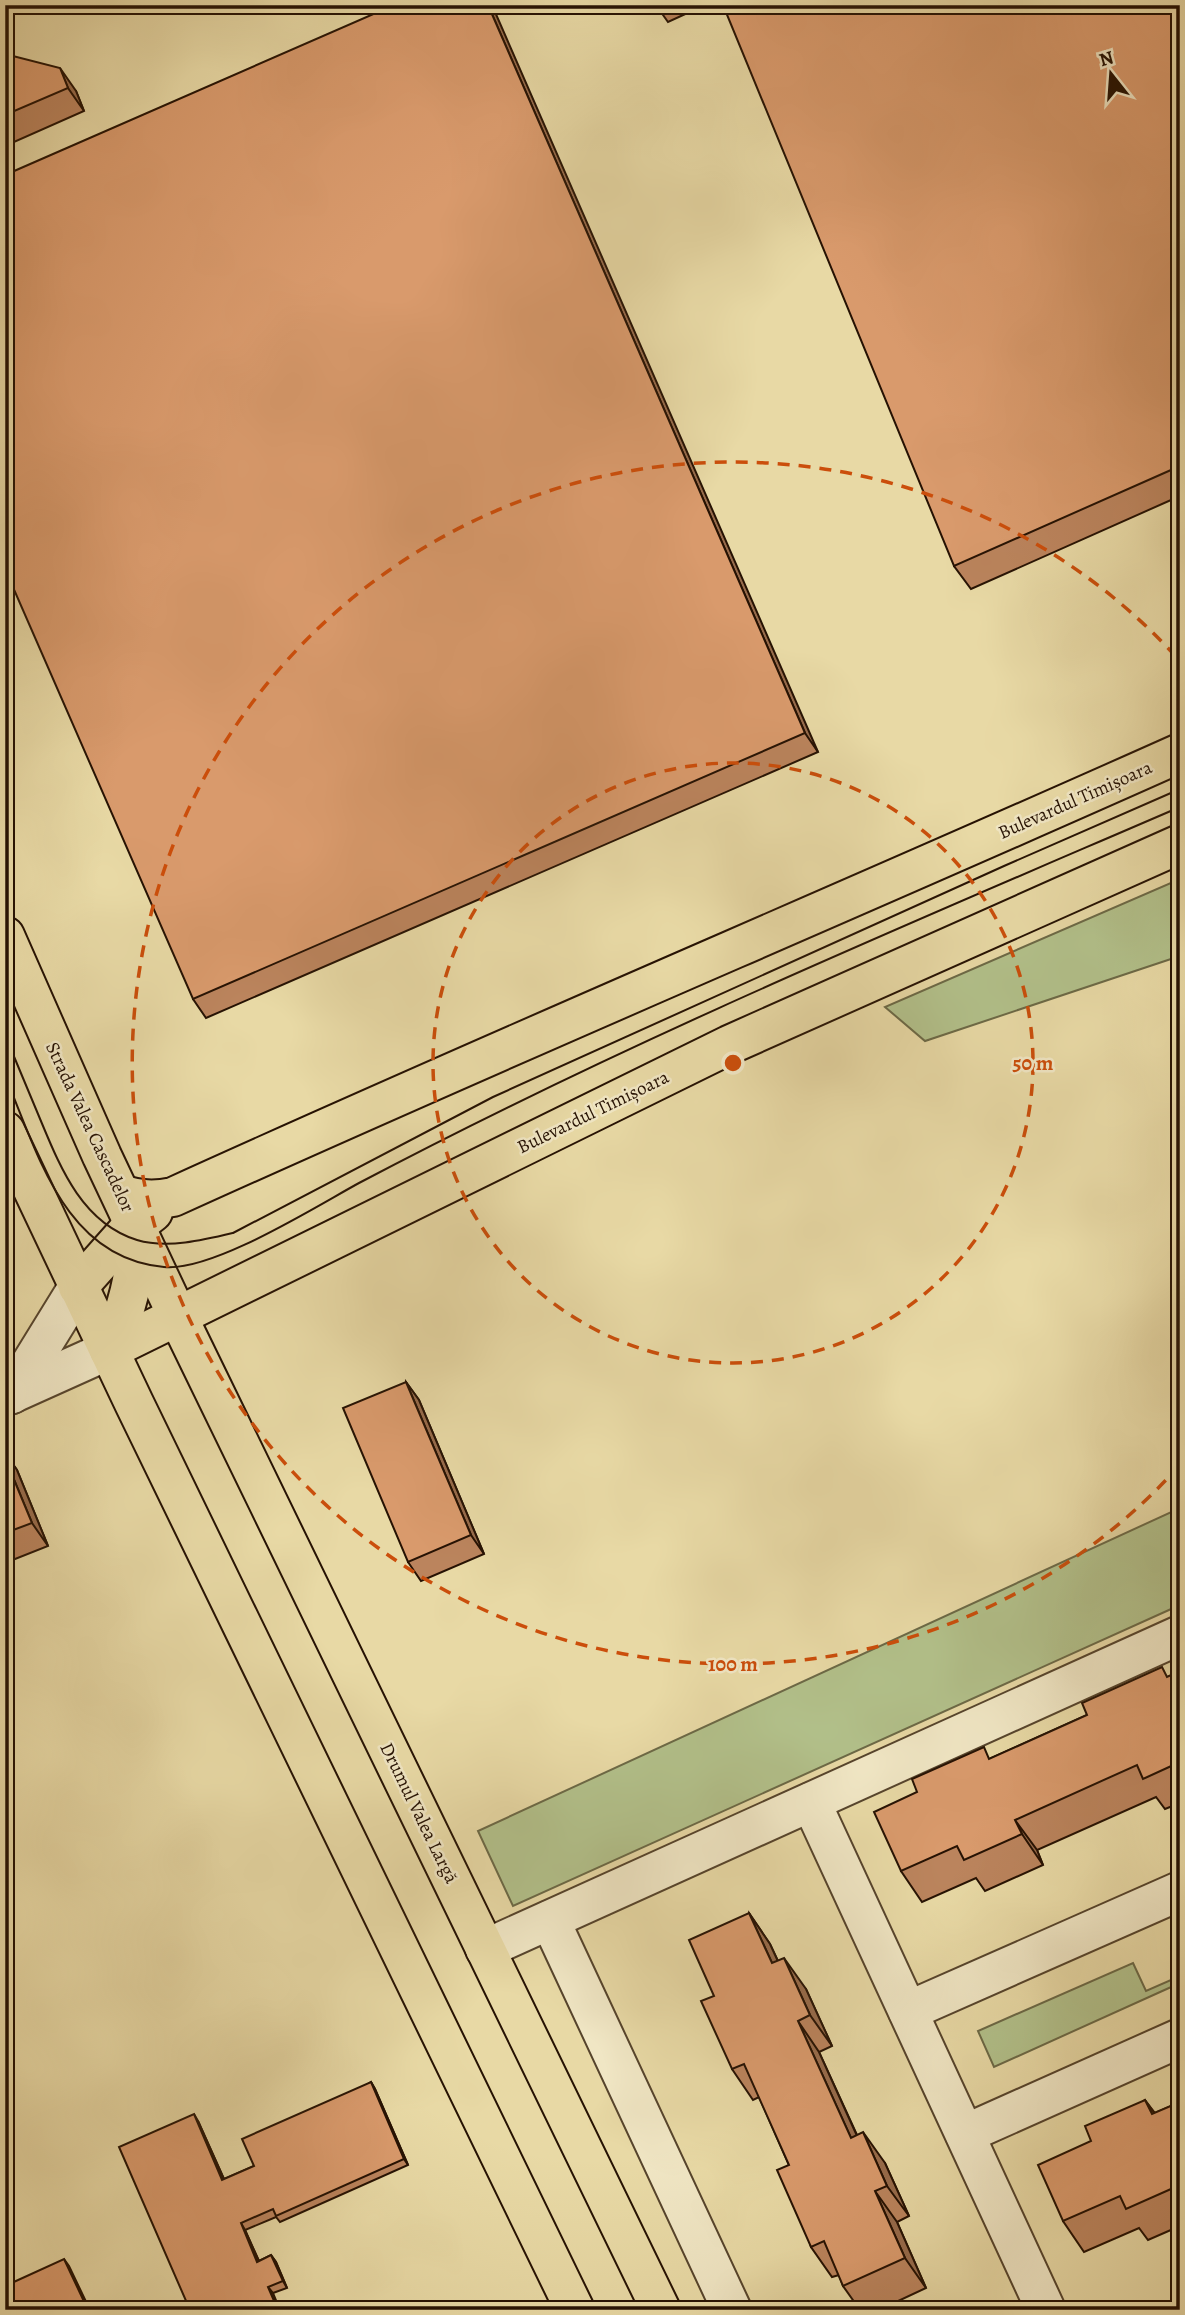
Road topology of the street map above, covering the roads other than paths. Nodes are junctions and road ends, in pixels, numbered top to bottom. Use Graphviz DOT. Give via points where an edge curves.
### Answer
graph roads {
  1 [pos="1180,753"];
  2 [pos="1180,844"];
  3 [pos="5,936"];
  4 [pos="5,1131"];
  5 [pos="128,1210"];
  6 [pos="78,1287"];
  7 [pos="178,1317"];
  8 [pos="109,1350"];
  9 [pos="9,1395"];
  10 [pos="1180,1635"];
  11 [pos="811,1802"];
  12 [pos="1180,1891"];
  13 [pos="550,1920"];
  14 [pos="485,1949"];
  15 [pos="908,2011"];
  16 [pos="1180,2038"];
  17 [pos="965,2134"];
  18 [pos="575,2310"];
  19 [pos="661,2310"];
  20 [pos="733,2310"];
  21 [pos="1046,2310"];
  1 -- 5 [label="main road, Bulevardul Timișoara" via="173,1197 142,1200"];
  2 -- 7 [label="main road, Bulevardul Timișoara" via="729,1045"];
  3 -- 5 [label="main road, Strada Valea Cascadelor"];
  4 -- 6 [label="main road"];
  5 -- 6 [label="main road" via="110,1250"];
  5 -- 7 [label="main road, Strada Valea Cascadelor"];
  5 -- 8 [label="main road" via="135,1261 125,1310"];
  6 -- 8 [label="main road"];
  6 -- 9 [label="street, Bulevardul Timișoara"];
  7 -- 8 [label="main road, Bulevardul Timișoara"];
  7 -- 14 [label="main road, Drumul Valea Largă"];
  8 -- 9 [label="street, Bulevardul Timișoara"];
  8 -- 18 [label="main road"];
  10 -- 11 [label="street"];
  11 -- 13 [label="street"];
  11 -- 15 [label="street"];
  12 -- 15 [label="street"];
  13 -- 14 [label="street"];
  13 -- 20 [label="street"];
  14 -- 19 [label="main road, Drumul Valea Largă"];
  15 -- 17 [label="street"];
  16 -- 17 [label="street"];
  17 -- 21 [label="street"];
}
